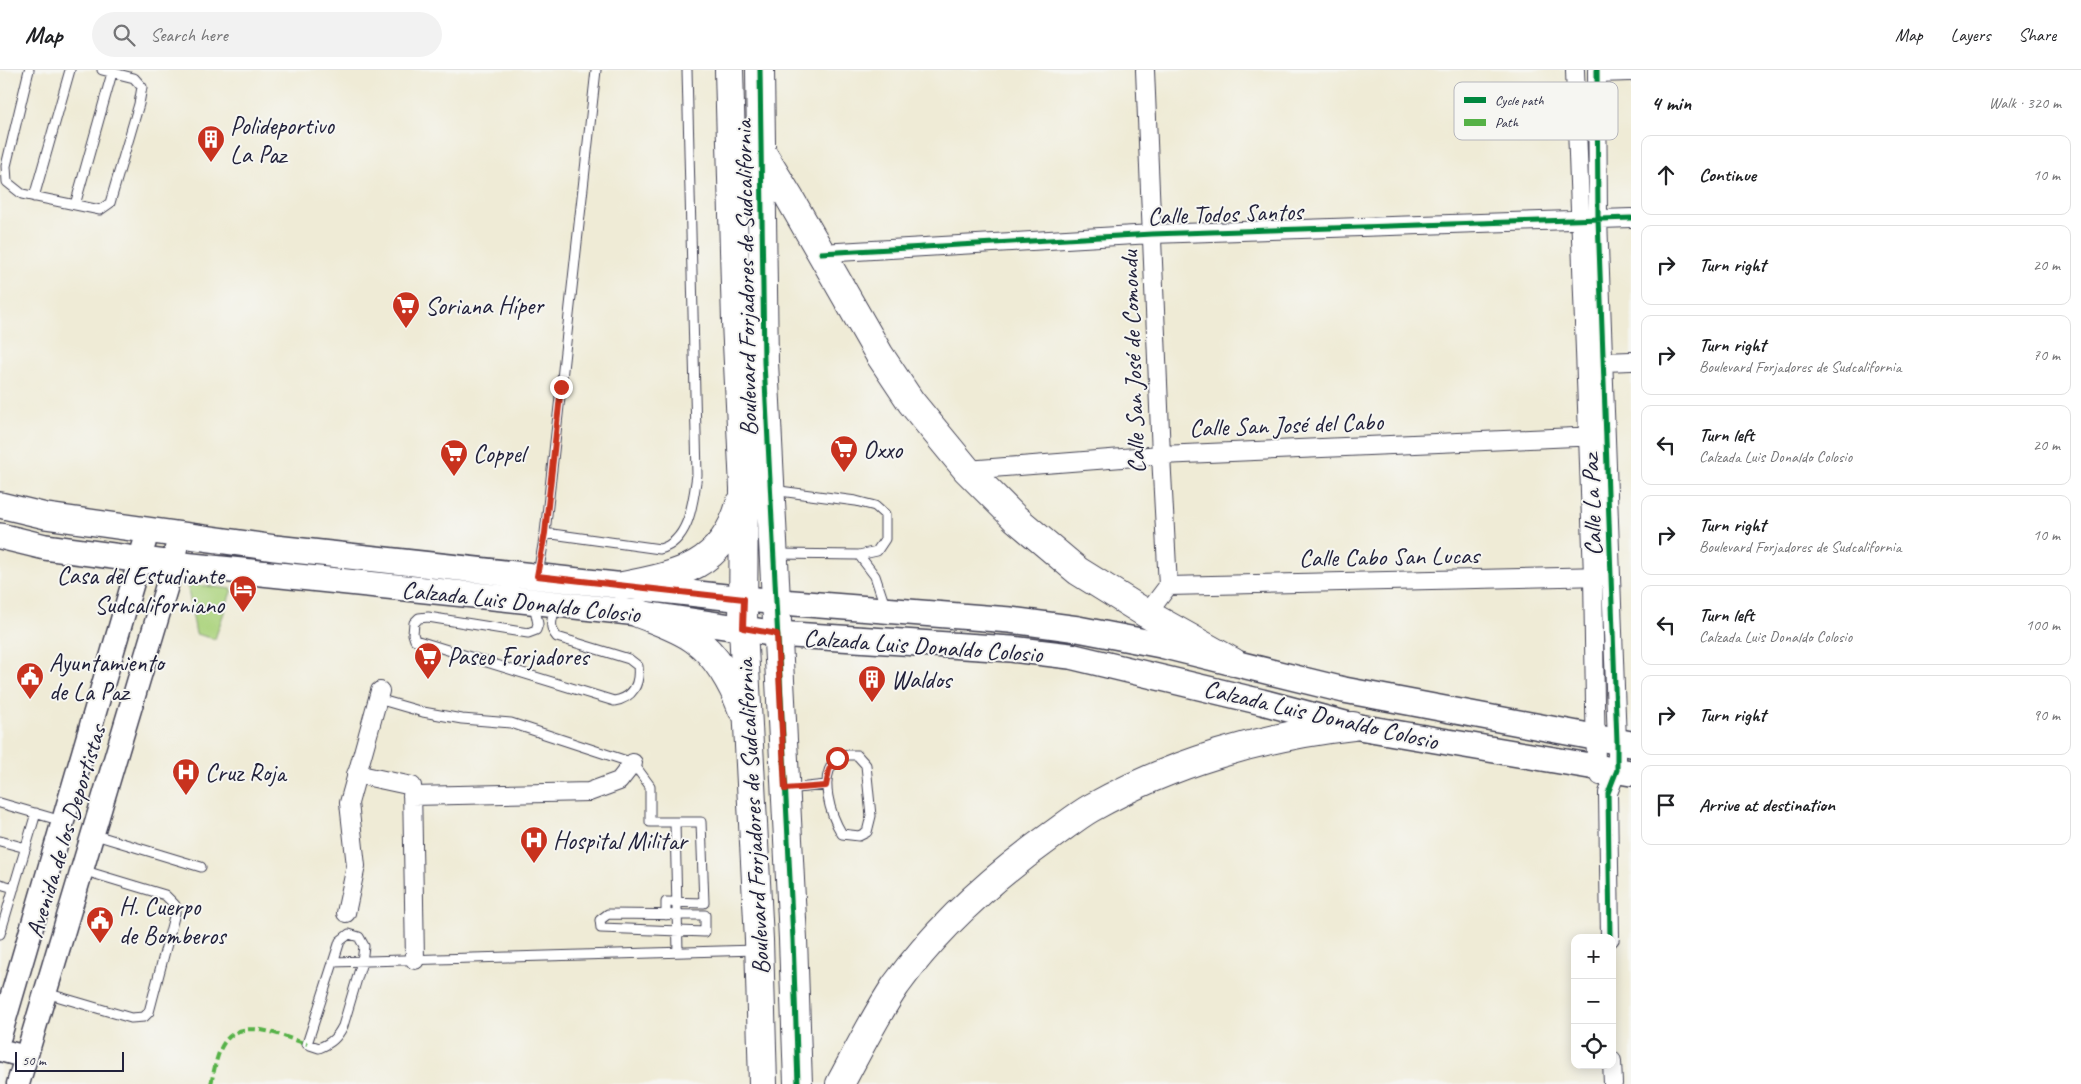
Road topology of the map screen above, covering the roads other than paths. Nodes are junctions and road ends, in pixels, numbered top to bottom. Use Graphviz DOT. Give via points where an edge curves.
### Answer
graph roads {
  1 [pos="29,70"];
  2 [pos="70,70"];
  3 [pos="102,70"];
  4 [pos="596,70"];
  5 [pos="687,70"];
  6 [pos="729,70"];
  7 [pos="760,70"];
  8 [pos="1145,70"];
  9 [pos="1597,72"];
  10 [pos="1631,72"];
  11 [pos="112,73"];
  12 [pos="1577,140"];
  13 [pos="1597,140"];
  14 [pos="760,151"];
  15 [pos="761,191"];
  16 [pos="34,197"];
  17 [pos="75,205"];
  18 [pos="1598,218"];
  19 [pos="1631,218"];
  20 [pos="1579,219"];
  21 [pos="734,228"];
  22 [pos="1152,234"];
  23 [pos="821,253"];
  24 [pos="736,322"];
  25 [pos="1631,361"];
  26 [pos="764,362"];
  27 [pos="1604,362"];
  28 [pos="1607,436"];
  29 [pos="1587,437"];
  30 [pos="1161,455"];
  31 [pos="967,470"];
  32 [pos="757,489"];
  33 [pos="0,505"];
  34 [pos="148,531"];
  35 [pos="545,533"];
  36 [pos="0,536"];
  37 [pos="179,536"];
  38 [pos="773,554"];
  39 [pos="859,555"];
  40 [pos="141,559"];
  41 [pos="173,564"];
  42 [pos="537,576"];
  43 [pos="1593,576"];
  44 [pos="1612,576"];
  45 [pos="623,586"];
  46 [pos="1168,586"];
  47 [pos="503,598"];
  48 [pos="744,599"];
  49 [pos="545,602"];
  50 [pos="776,602"];
  51 [pos="886,612"];
  52 [pos="638,614"];
  53 [pos="1147,614"];
  54 [pos="743,628"];
  55 [pos="777,634"];
  56 [pos="1623,656"];
  57 [pos="1233,662"];
  58 [pos="379,695"];
  59 [pos="748,724"];
  60 [pos="1353,726"];
  61 [pos="91,728"];
  62 [pos="121,738"];
  63 [pos="1615,741"];
  64 [pos="633,763"];
  65 [pos="1615,770"];
  66 [pos="356,774"];
  67 [pos="826,786"];
  68 [pos="785,789"];
  69 [pos="412,796"];
  70 [pos="0,803"];
  71 [pos="100,809"];
  72 [pos="66,811"];
  73 [pos="36,813"];
  74 [pos="675,823"];
  75 [pos="92,834"];
  76 [pos="0,841"];
  77 [pos="26,848"];
  78 [pos="202,867"];
  79 [pos="82,870"];
  80 [pos="0,884"];
  81 [pos="14,888"];
  82 [pos="42,894"];
  83 [pos="677,902"];
  84 [pos="72,903"];
  85 [pos="346,914"];
  86 [pos="666,915"];
  87 [pos="677,915"];
  88 [pos="1,929"];
  89 [pos="678,931"];
  90 [pos="1610,934"];
  91 [pos="793,939"];
  92 [pos="759,945"];
  93 [pos="678,952"];
  94 [pos="23,959"];
  95 [pos="415,960"];
  96 [pos="333,962"];
  97 [pos="362,962"];
  98 [pos="52,969"];
  99 [pos="45,993"];
  100 [pos="0,1035"];
  101 [pos="0,1050"];
  102 [pos="26,1057"];
  103 [pos="1612,1069"];
  104 [pos="18,1084"];
  105 [pos="763,1084"];
  106 [pos="798,1084"];
  107 [pos="840,1084"];
  108 [pos="1613,1084"];
  1 -- 16 [label="lane" via="6,166 7,182 22,194"];
  2 -- 16 [label="lane"];
  3 -- 11 [label="lane"];
  4 -- 35 [label="lane"];
  5 -- 35 [label="lane" via="697,475 691,513 676,542 660,549"];
  6 -- 21 [label="main road, Boulevard Forjadores de Sudcalifornia"];
  7 -- 14 [label="main road, Boulevard Forjadores de Sudcalifornia"];
  8 -- 22 [label="street, Calle San José de Comondu"];
  9 -- 10 [label="street"];
  11 -- 17 [label="lane"];
  11 -- 17 [label="lane" via="134,78 142,87 139,104 110,204 100,210"];
  12 -- 20 [label="street, Calle La Paz"];
  13 -- 18 [label="street, Calle La Paz"];
  14 -- 15 [label="main road, Boulevard Forjadores de Sudcalifornia"];
  14 -- 23 [label="main road"];
  15 -- 21 [label="main road" via="748,233 740,234"];
  15 -- 26 [label="main road, Boulevard Forjadores de Sudcalifornia"];
  16 -- 17 [label="lane"];
  18 -- 19 [label="street, Calle Todos Santos"];
  18 -- 20 [label="street, Calle Todos Santos"];
  18 -- 27 [label="street, Calle La Paz"];
  20 -- 22 [label="street, Calle Todos Santos"];
  20 -- 29 [label="street, Calle La Paz"];
  21 -- 24 [label="main road, Boulevard Forjadores de Sudcalifornia"];
  22 -- 23 [label="street, Calle Todos Santos"];
  22 -- 30 [label="street, Calle San José de Comondu"];
  23 -- 31 [label="main road" via="879,354 911,402"];
  24 -- 26 [label="main road" via="746,314 755,317"];
  24 -- 32 [label="main road, Boulevard Forjadores de Sudcalifornia"];
  25 -- 27 [label="street"];
  26 -- 32 [label="main road, Boulevard Forjadores de Sudcalifornia"];
  27 -- 28 [label="street, Calle La Paz"];
  28 -- 29 [label="street, Calle San José del Cabo"];
  28 -- 44 [label="street, Calle La Paz"];
  29 -- 30 [label="street, Calle San José del Cabo"];
  29 -- 43 [label="street, Calle La Paz"];
  30 -- 31 [label="street, Calle San José del Cabo"];
  30 -- 46 [label="street, Calle San José de Comondu"];
  31 -- 53 [label="main road" via="1015,518 1078,571"];
  32 -- 38 [label="main road, Boulevard Forjadores de Sudcalifornia"];
  32 -- 39 [label="lane" via="875,506 885,515 885,539 877,551"];
  32 -- 45 [label="main road" via="718,548 697,565 663,578"];
  32 -- 48 [label="main road, Boulevard Forjadores de Sudcalifornia"];
  33 -- 34 [label="main road, Calzada Luis Donaldo Colosio" via="46,516"];
  34 -- 37 [label="main road, Calzada Luis Donaldo Colosio"];
  34 -- 40 [label="street, Avenida de los Deportistas"];
  35 -- 42 [label="lane"];
  36 -- 40 [label="main road, Calzada Luis Donaldo Colosio" via="45,547"];
  37 -- 41 [label="street, Avenida de los Deportistas"];
  37 -- 42 [label="main road, Calzada Luis Donaldo Colosio"];
  38 -- 39 [label="lane"];
  38 -- 50 [label="main road, Boulevard Forjadores de Sudcalifornia"];
  39 -- 51 [label="lane" via="875,576"];
  40 -- 41 [label="main road, Calzada Luis Donaldo Colosio"];
  40 -- 61 [label="street, Avenida de los Deportistas"];
  41 -- 47 [label="main road, Calzada Luis Donaldo Colosio"];
  41 -- 62 [label="street, Avenida de los Deportistas"];
  42 -- 45 [label="main road, Calzada Luis Donaldo Colosio"];
  42 -- 47 [label="main road" via="530,590"];
  43 -- 44 [label="street, Calle Cabo San Lucas"];
  43 -- 46 [label="street, Calle Cabo San Lucas"];
  43 -- 63 [label="street, Calle La Paz"];
  44 -- 56 [label="street, Calle La Paz"];
  45 -- 48 [label="main road, Calzada Luis Donaldo Colosio"];
  46 -- 53 [label="street"];
  47 -- 49 [label="main road, Calzada Luis Donaldo Colosio"];
  48 -- 50 [label="main road, Calzada Luis Donaldo Colosio"];
  48 -- 54 [label="main road, Boulevard Forjadores de Sudcalifornia"];
  49 -- 49 [label="lane" via="536,630 528,633 428,617 419,618 414,623 413,634 415,640 609,699 623,700 630,696 639,675 638,666 629,659 557,637 552,632"];
  49 -- 52 [label="main road, Calzada Luis Donaldo Colosio"];
  50 -- 51 [label="main road, Calzada Luis Donaldo Colosio"];
  50 -- 55 [label="main road, Boulevard Forjadores de Sudcalifornia"];
  51 -- 57 [label="main road, Calzada Luis Donaldo Colosio" via="1010,620 1078,629"];
  52 -- 54 [label="main road, Calzada Luis Donaldo Colosio"];
  52 -- 59 [label="main road" via="680,630 696,640 733,685"];
  53 -- 57 [label="main road"];
  54 -- 55 [label="main road, Calzada Luis Donaldo Colosio"];
  54 -- 59 [label="main road, Boulevard Forjadores de Sudcalifornia"];
  55 -- 60 [label="main road, Calzada Luis Donaldo Colosio" via="1011,649 1070,656"];
  55 -- 68 [label="main road, Boulevard Forjadores de Sudcalifornia"];
  56 -- 63 [label="street, Calle La Paz"];
  57 -- 63 [label="main road, Calzada Luis Donaldo Colosio" via="1344,690"];
  58 -- 64 [label="lane" via="423,712 511,723"];
  58 -- 66 [label="street"];
  59 -- 92 [label="main road, Boulevard Forjadores de Sudcalifornia"];
  60 -- 65 [label="main road, Calzada Luis Donaldo Colosio"];
  60 -- 107 [label="main road" via="1246,745 1166,773 1082,814 1016,861 958,912 896,986"];
  61 -- 62 [label="street"];
  61 -- 72 [label="street, Avenida de los Deportistas"];
  62 -- 71 [label="street, Avenida de los Deportistas"];
  63 -- 65 [label="street, Calle La Paz"];
  64 -- 69 [label="street" via="619,781 589,792"];
  64 -- 74 [label="lane" via="650,786 650,822"];
  65 -- 90 [label="street, Calle La Paz" via="1608,794"];
  66 -- 69 [label="street" via="412,786"];
  66 -- 85 [label="street" via="349,803 356,866"];
  67 -- 67 [label="lane" via="829,770 837,758 857,755 866,765 871,816 867,832 859,836 842,834 834,821"];
  67 -- 68 [label="lane"];
  68 -- 91 [label="main road, Boulevard Forjadores de Sudcalifornia"];
  69 -- 95 [label="street"];
  70 -- 73 [label="lane"];
  71 -- 72 [label="street"];
  71 -- 75 [label="street, Avenida de los Deportistas"];
  72 -- 73 [label="lane"];
  72 -- 82 [label="street, Avenida de los Deportistas"];
  73 -- 77 [label="lane"];
  74 -- 83 [label="lane"];
  74 -- 83 [label="lane" via="701,822 704,902"];
  75 -- 78 [label="lane"];
  75 -- 79 [label="street, Avenida de los Deportistas"];
  76 -- 77 [label="lane"];
  77 -- 81 [label="lane"];
  79 -- 84 [label="street, Avenida de los Deportistas"];
  79 -- 99 [label="lane" via="165,895 175,905 149,1012 144,1017 131,1018"];
  80 -- 81 [label="lane"];
  81 -- 88 [label="lane"];
  82 -- 84 [label="street"];
  82 -- 94 [label="street, Avenida de los Deportistas"];
  83 -- 86 [label="lane" via="666,902"];
  83 -- 87 [label="lane"];
  84 -- 98 [label="street, Avenida de los Deportistas"];
  86 -- 87 [label="lane"];
  86 -- 89 [label="lane" via="608,914 600,920 601,928"];
  87 -- 89 [label="lane"];
  87 -- 89 [label="lane" via="705,915 705,932"];
  89 -- 93 [label="lane"];
  91 -- 92 [label="main road"];
  91 -- 106 [label="main road, Boulevard Forjadores de Sudcalifornia"];
  92 -- 93 [label="lane"];
  92 -- 105 [label="main road, Boulevard Forjadores de Sudcalifornia"];
  93 -- 95 [label="lane"];
  94 -- 98 [label="street"];
  94 -- 100 [label="street, Avenida de los Deportistas"];
  95 -- 97 [label="lane"];
  96 -- 97 [label="lane"];
  96 -- 97 [label="lane" via="340,941 349,934 359,937 364,946"];
  96 -- 97 [label="lane" via="307,1044 319,1048 338,1036 343,1026"];
  98 -- 99 [label="street, Avenida de los Deportistas"];
  99 -- 102 [label="street, Avenida de los Deportistas"];
  101 -- 102 [label="street"];
  102 -- 104 [label="street, Avenida de los Deportistas"];
  103 -- 108 [label="street"];
}
